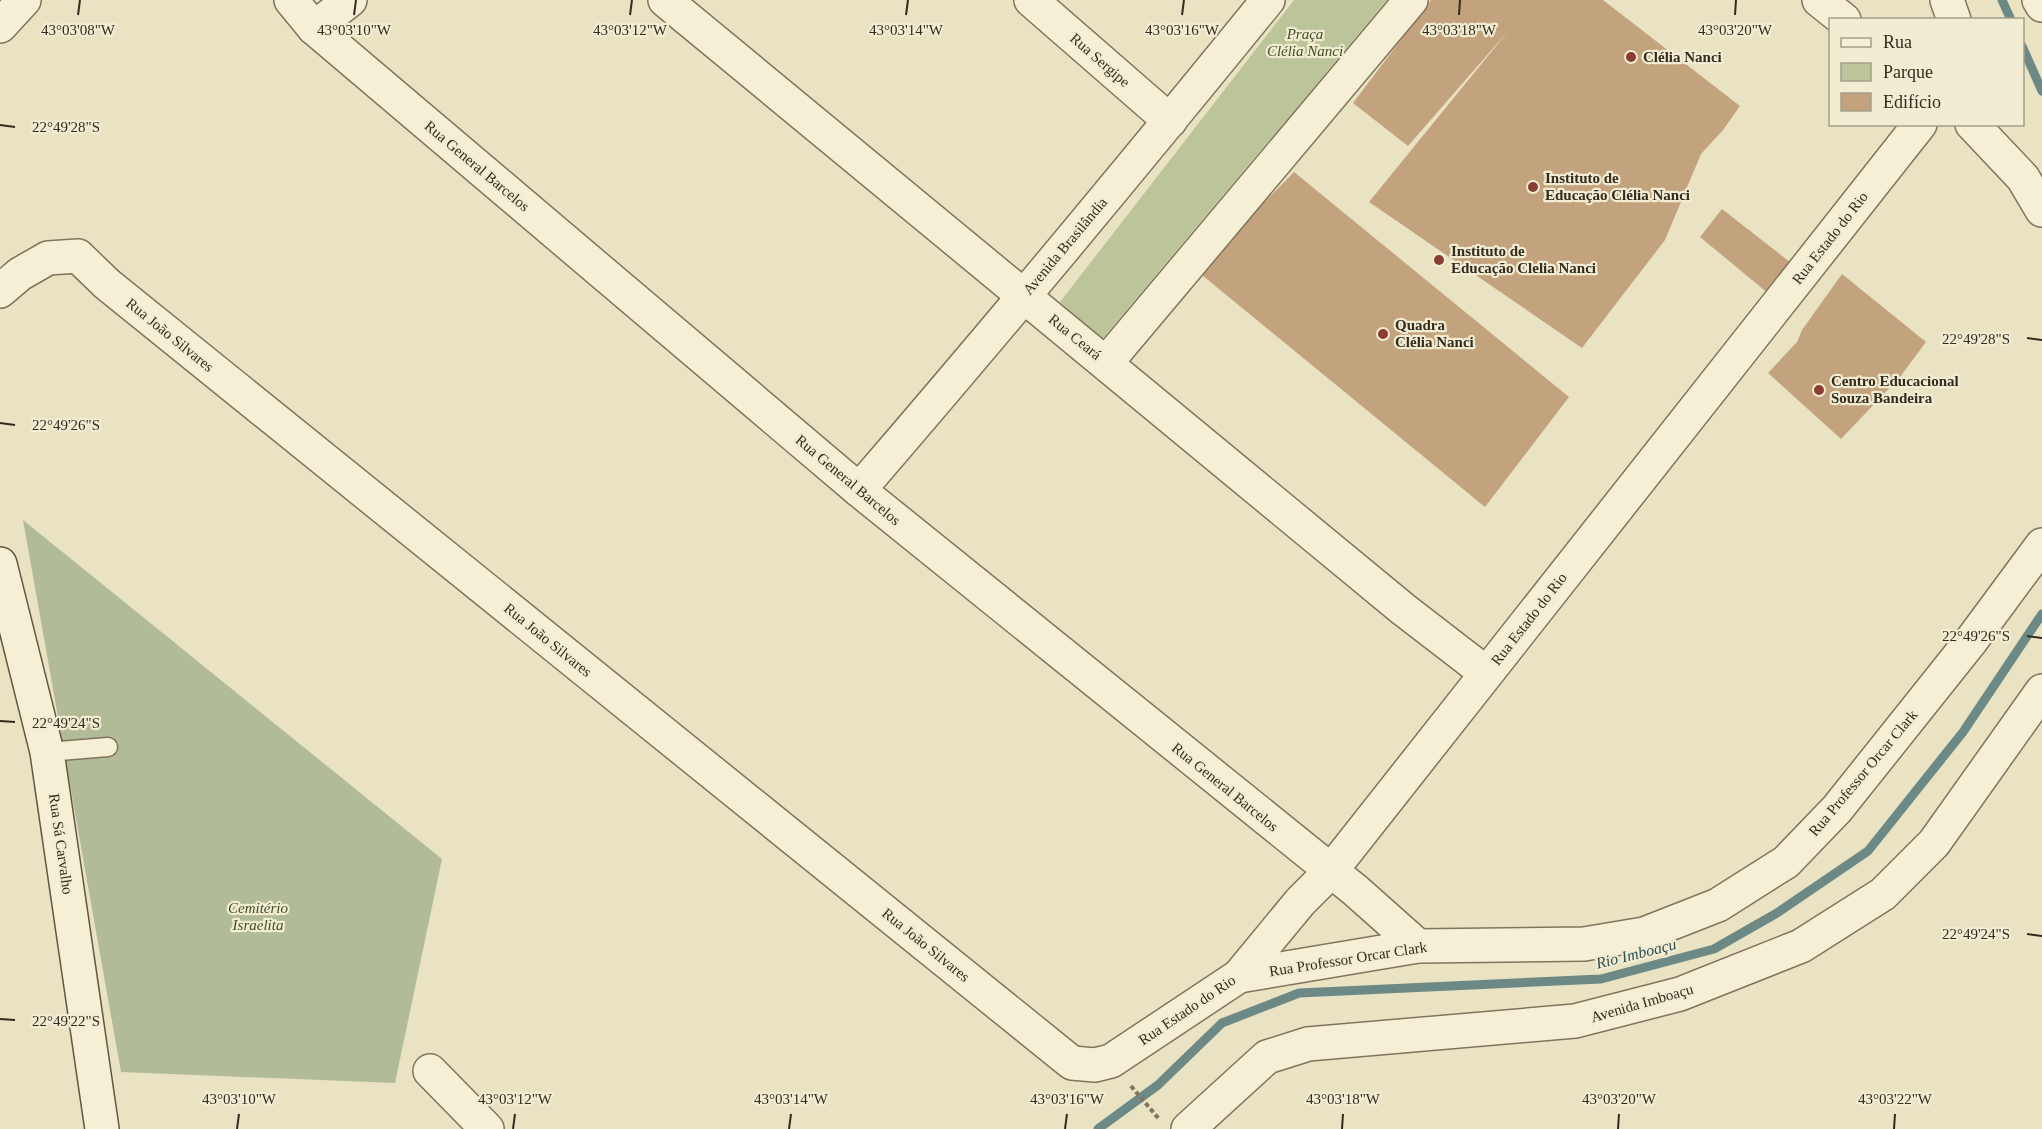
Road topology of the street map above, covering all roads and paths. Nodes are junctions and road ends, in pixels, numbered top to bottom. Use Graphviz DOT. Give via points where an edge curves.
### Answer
graph roads {
  1 [pos="24,0"];
  2 [pos="291,0"];
  3 [pos="350,0"];
  4 [pos="664,0"];
  5 [pos="1031,0"];
  6 [pos="1268,0"];
  7 [pos="1410,0"];
  8 [pos="1819,0"];
  9 [pos="1947,0"];
  10 [pos="2039,0"];
  11 [pos="2042,5"];
  12 [pos="1842,18"];
  13 [pos="1953,18"];
  14 [pos="0,26"];
  15 [pos="314,28"];
  16 [pos="1170,121"];
  17 [pos="1918,126"];
  18 [pos="1974,126"];
  19 [pos="2042,210"];
  20 [pos="0,291"];
  21 [pos="1023,295"];
  22 [pos="1106,363"];
  23 [pos="860,490"];
  24 [pos="2042,545"];
  25 [pos="0,564"];
  26 [pos="1486,672"];
  27 [pos="2042,691"];
  28 [pos="108,747"];
  29 [pos="47,752"];
  30 [pos="1330,872"];
  31 [pos="1418,946"];
  32 [pos="1239,976"];
  33 [pos="1103,1063"];
  34 [pos="430,1071"];
  35 [pos="1174,1125"];
  36 [pos="102,1129"];
  37 [pos="487,1129"];
  1 -- 14 [label="street"];
  2 -- 15 [label="street, Rua General Barcelos"];
  3 -- 15 [label="street"];
  4 -- 21 [label="street, Rua Ceará"];
  5 -- 16 [label="street, Rua Sergipe"];
  6 -- 16 [label="street, Avenida Brasilândia"];
  7 -- 22 [label="street"];
  8 -- 12 [label="street"];
  9 -- 13 [label="street"];
  10 -- 11 [label="street"];
  15 -- 23 [label="street, Rua General Barcelos"];
  16 -- 21 [label="street, Avenida Brasilândia"];
  17 -- 26 [label="street, Rua Estado do Rio"];
  18 -- 19 [label="street" via="2024,178"];
  20 -- 33 [label="street, Rua João Silvares" via="48,258 78,256 107,284 1072,1063"];
  21 -- 22 [label="street, Rua Ceará"];
  21 -- 23 [label="street, Avenida Brasilândia"];
  22 -- 26 [label="street, Rua Ceará" via="1403,609"];
  23 -- 30 [label="street, Rua General Barcelos"];
  24 -- 31 [label="street, Rua Professor Orcar Clark" via="1837,809 1786,862 1718,905 1644,934 1584,944"];
  25 -- 29 [label="street, Rua Sá Carvalho"];
  26 -- 30 [label="street, Rua Estado do Rio"];
  27 -- 35 [label="street, Avenida Imboaçu" via="1934,843 1883,894 1801,946 1680,994 1575,1021 1308,1044 1267,1057"];
  28 -- 29 [label="lane"];
  29 -- 36 [label="street, Rua Sá Carvalho"];
  30 -- 31 [label="street, Rua General Barcelos"];
  30 -- 32 [label="street, Rua Estado do Rio"];
  31 -- 32 [label="street, Rua Professor Orcar Clark"];
  32 -- 33 [label="street, Rua Estado do Rio"];
  33 -- 35 [label="path"];
  34 -- 37 [label="street"];
}
